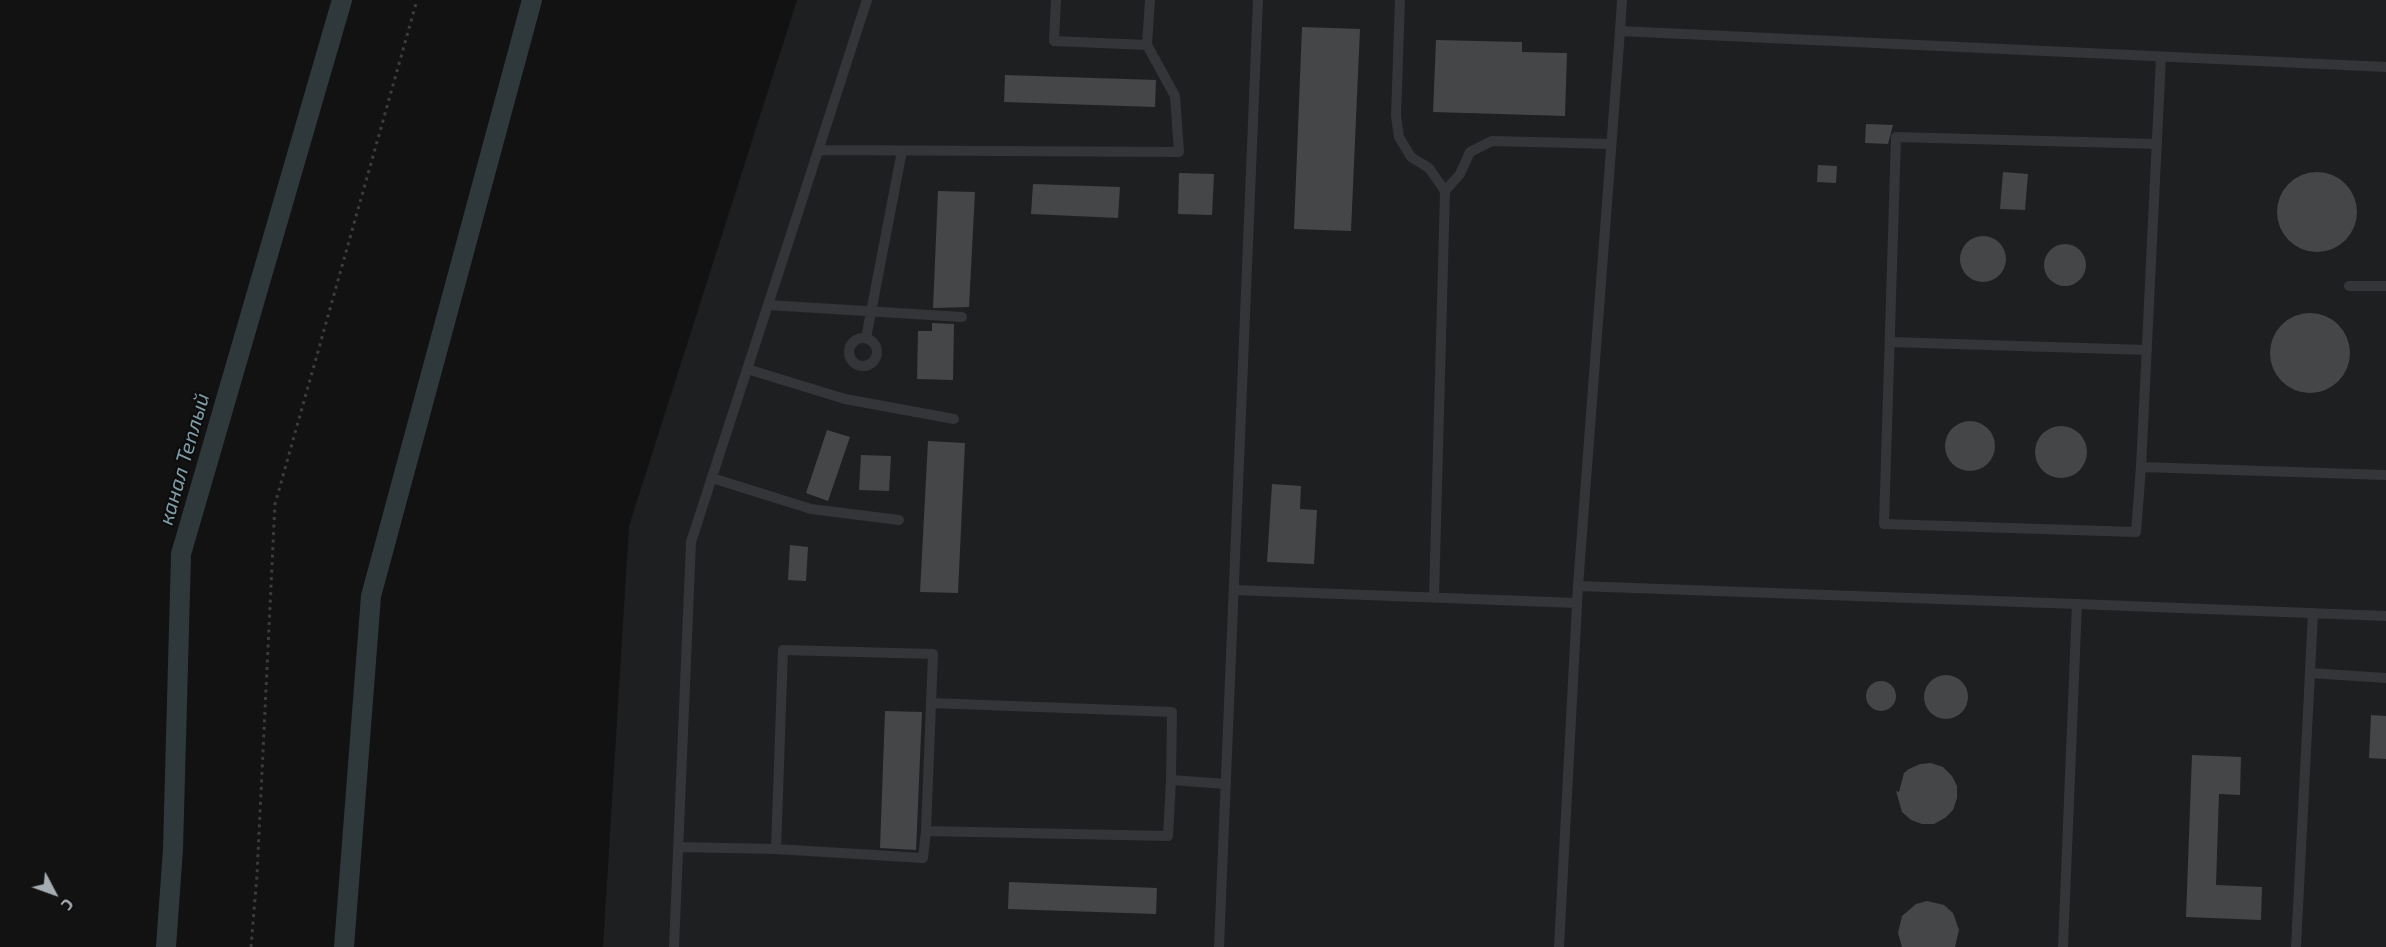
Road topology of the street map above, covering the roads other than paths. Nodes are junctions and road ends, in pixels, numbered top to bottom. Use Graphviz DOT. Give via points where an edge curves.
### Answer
graph roads {
  1 [pos="867,0"];
  2 [pos="1056,0"];
  3 [pos="1150,0"];
  4 [pos="1258,0"];
  5 [pos="1400,0"];
  6 [pos="1622,0"];
  7 [pos="1620,32"];
  8 [pos="1147,45"];
  9 [pos="2161,57"];
  10 [pos="2386,67"];
  11 [pos="1611,144"];
  12 [pos="2157,144"];
  13 [pos="818,150"];
  14 [pos="902,151"];
  15 [pos="1444,191"];
  16 [pos="2349,286"];
  17 [pos="2386,286"];
  18 [pos="768,305"];
  19 [pos="871,311"];
  20 [pos="962,316"];
  21 [pos="866,338"];
  22 [pos="1890,342"];
  23 [pos="2147,350"];
  24 [pos="747,369"];
  25 [pos="954,419"];
  26 [pos="2141,466"];
  27 [pos="2386,476"];
  28 [pos="712,478"];
  29 [pos="899,520"];
  30 [pos="1578,586"];
  31 [pos="1234,590"];
  32 [pos="1434,597"];
  33 [pos="1577,603"];
  34 [pos="2077,604"];
  35 [pos="2313,613"];
  36 [pos="2386,616"];
  37 [pos="2310,673"];
  38 [pos="2386,678"];
  39 [pos="931,703"];
  40 [pos="1171,780"];
  41 [pos="1226,784"];
  42 [pos="926,831"];
  43 [pos="678,846"];
  44 [pos="776,849"];
  45 [pos="674,947"];
  46 [pos="1220,947"];
  47 [pos="1559,947"];
  48 [pos="2063,947"];
  49 [pos="2296,947"];
  1 -- 13 [label="lane"];
  2 -- 8 [label="lane" via="1054,42"];
  3 -- 8 [label="lane"];
  4 -- 31 [label="lane"];
  5 -- 15 [label="lane" via="1396,116 1399,137 1411,157 1429,168"];
  6 -- 7 [label="lane"];
  7 -- 9 [label="lane"];
  7 -- 11 [label="lane"];
  8 -- 14 [label="lane" via="1175,96 1179,152"];
  9 -- 10 [label="lane"];
  9 -- 12 [label="lane"];
  11 -- 15 [label="lane" via="1492,141 1470,152 1460,174"];
  11 -- 30 [label="lane"];
  12 -- 22 [label="lane" via="1896,138"];
  12 -- 23 [label="lane"];
  13 -- 14 [label="lane"];
  13 -- 18 [label="lane"];
  14 -- 19 [label="lane"];
  15 -- 32 [label="lane"];
  16 -- 17 [label="lane"];
  18 -- 19 [label="lane"];
  18 -- 24 [label="lane"];
  19 -- 20 [label="lane"];
  19 -- 21 [label="lane"];
  22 -- 23 [label="lane"];
  22 -- 26 [label="lane" via="1884,524 2136,532"];
  23 -- 26 [label="lane"];
  24 -- 25 [label="lane" via="845,399"];
  24 -- 28 [label="lane"];
  26 -- 27 [label="lane"];
  28 -- 29 [label="lane" via="811,509"];
  28 -- 43 [label="lane" via="691,542"];
  30 -- 33 [label="lane"];
  30 -- 34 [label="lane"];
  31 -- 32 [label="lane"];
  31 -- 41 [label="lane"];
  32 -- 33 [label="lane"];
  33 -- 47 [label="lane"];
  34 -- 35 [label="lane"];
  34 -- 48 [label="lane"];
  35 -- 36 [label="lane"];
  35 -- 37 [label="lane"];
  37 -- 38 [label="lane"];
  37 -- 49 [label="lane"];
  39 -- 40 [label="lane" via="1172,712"];
  39 -- 42 [label="lane"];
  39 -- 44 [label="lane" via="933,654 783,650"];
  40 -- 41 [label="lane"];
  40 -- 42 [label="lane" via="1168,836"];
  41 -- 46 [label="lane"];
  42 -- 44 [label="lane" via="923,858"];
  43 -- 44 [label="lane"];
  43 -- 45 [label="lane"];
}
